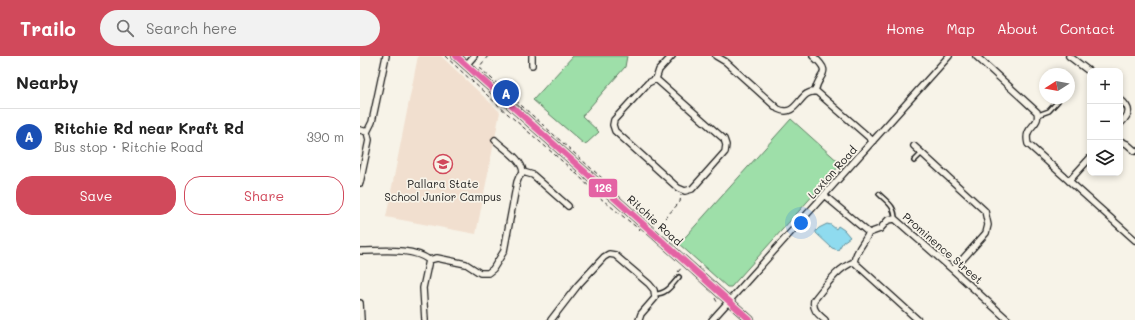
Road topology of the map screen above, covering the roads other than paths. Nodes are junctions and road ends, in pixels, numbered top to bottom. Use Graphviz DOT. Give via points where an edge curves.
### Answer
graph roads {
  1 [pos="386,56"];
  2 [pos="456,56"];
  3 [pos="474,56"];
  4 [pos="532,56"];
  5 [pos="672,56"];
  6 [pos="716,56"];
  7 [pos="813,56"];
  8 [pos="949,56"];
  9 [pos="976,56"];
  10 [pos="1069,56"];
  11 [pos="466,65"];
  12 [pos="532,65"];
  13 [pos="1087,70"];
  14 [pos="656,79"];
  15 [pos="815,92"];
  16 [pos="1123,102"];
  17 [pos="1055,104"];
  18 [pos="1038,115"];
  19 [pos="1123,121"];
  20 [pos="360,130"];
  21 [pos="367,132"];
  22 [pos="495,140"];
  23 [pos="873,141"];
  24 [pos="1123,142"];
  25 [pos="914,146"];
  26 [pos="1135,151"];
  27 [pos="922,153"];
  28 [pos="914,161"];
  29 [pos="1087,161"];
  30 [pos="523,172"];
  31 [pos="1069,181"];
  32 [pos="360,183"];
  33 [pos="879,194"];
  34 [pos="824,195"];
  35 [pos="568,206"];
  36 [pos="895,219"];
  37 [pos="869,233"];
  38 [pos="1135,240"];
  39 [pos="360,251"];
  40 [pos="429,260"];
  41 [pos="854,262"];
  42 [pos="954,270"];
  43 [pos="679,277"];
  44 [pos="655,294"];
  45 [pos="728,300"];
  46 [pos="360,303"];
  47 [pos="361,320"];
  48 [pos="425,320"];
  49 [pos="550,320"];
  50 [pos="639,320"];
  51 [pos="712,320"];
  52 [pos="750,320"];
  53 [pos="825,320"];
  54 [pos="918,320"];
  55 [pos="1008,320"];
  1 -- 21 [label="street" via="372,122"];
  2 -- 11 [label="street, Ritchie Road"];
  3 -- 11 [label="street"];
  4 -- 12 [label="street"];
  5 -- 14 [label="street" via="659,70"];
  6 -- 15 [label="street" via="783,111 792,109 808,92"];
  7 -- 15 [label="street" via="823,64 824,70"];
  8 -- 23 [label="street, Laxton Road"];
  9 -- 18 [label="street"];
  10 -- 13 [label="street"];
  11 -- 45 [label="street, Ritchie Road"];
  14 -- 14 [label="street" via="648,83 614,120 615,131 678,188 685,191 692,188 725,152 726,145 724,139"];
  15 -- 23 [label="street"];
  16 -- 19 [label="street" via="1129,110"];
  17 -- 18 [label="lane" via="1049,111"];
  18 -- 31 [label="street" via="1026,137 1028,144"];
  20 -- 21 [label="street"];
  21 -- 32 [label="street" via="369,140"];
  22 -- 30 [label="street" via="519,162"];
  23 -- 34 [label="street, Laxton Road"];
  24 -- 26 [label="street"];
  25 -- 27 [label="street"];
  27 -- 28 [label="lane"];
  27 -- 42 [label="street" via="985,211 988,225 986,233"];
  29 -- 31 [label="street"];
  30 -- 35 [label="street" via="533,175"];
  30 -- 40 [label="street" via="517,182 504,252 493,269 488,273 480,273 466,264 437,258"];
  31 -- 38 [label="street"];
  33 -- 36 [label="lane" via="895,211"];
  34 -- 37 [label="street"];
  34 -- 45 [label="street, Laxton Road"];
  36 -- 37 [label="street, Prominence Street" via="888,220 880,229"];
  36 -- 42 [label="street, Prominence Street"];
  37 -- 41 [label="street" via="855,253"];
  39 -- 40 [label="street" via="393,250 422,255"];
  40 -- 48 [label="street" via="424,288"];
  41 -- 53 [label="street" via="842,269 814,300 814,310"];
  41 -- 54 [label="street"];
  42 -- 55 [label="street, Prominence Street"];
  43 -- 44 [label="lane" via="665,292"];
  44 -- 49 [label="street" via="645,280 615,255 609,254 583,280"];
  44 -- 50 [label="street" via="655,298"];
  45 -- 51 [label="street, Laxton Road"];
  45 -- 52 [label="street, Ritchie Road"];
  46 -- 47 [label="street"];
}
